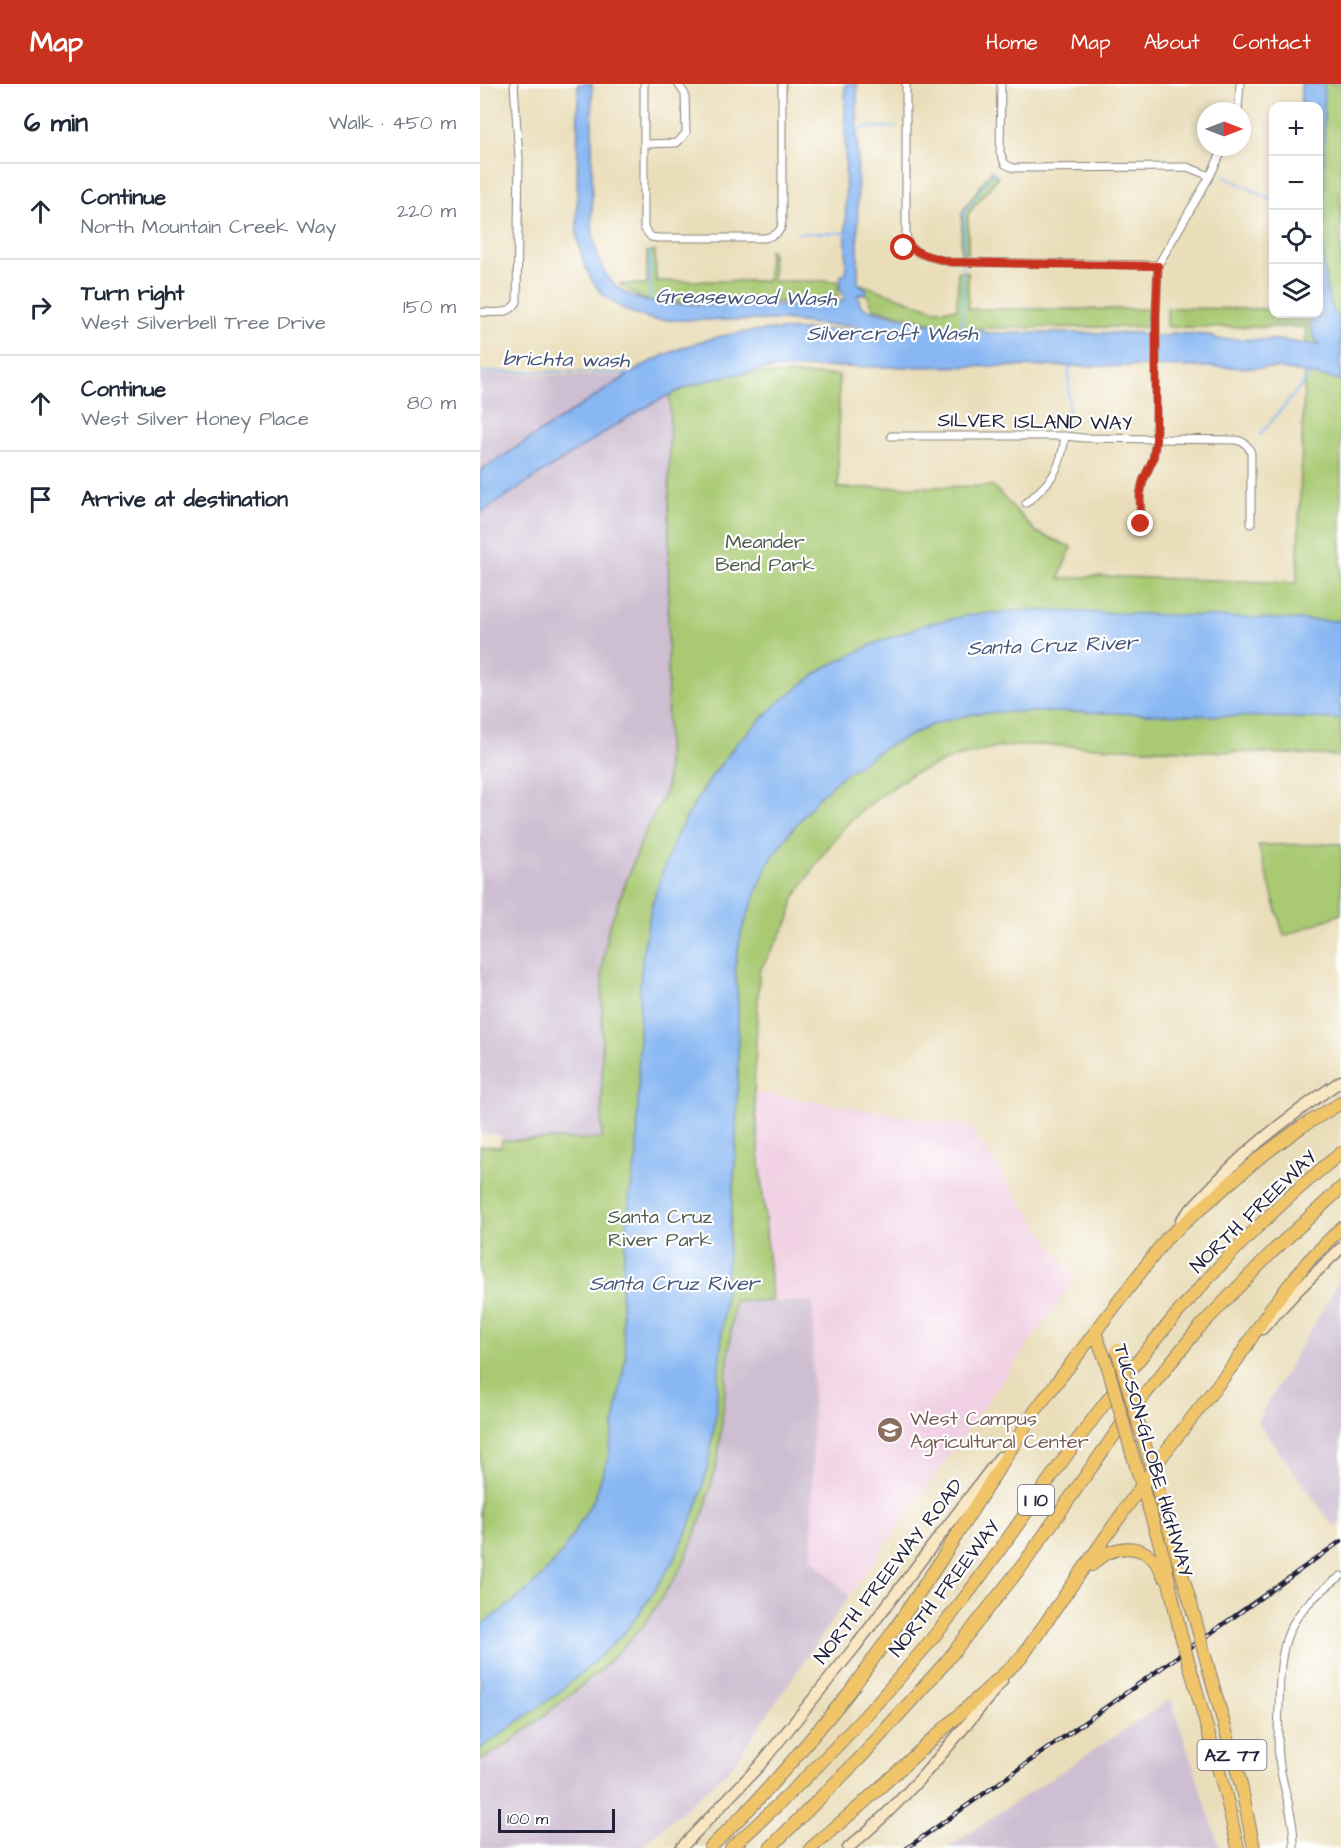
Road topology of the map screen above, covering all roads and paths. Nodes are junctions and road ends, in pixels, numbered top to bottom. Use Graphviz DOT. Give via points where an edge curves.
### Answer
graph roads {
  1 [pos="514,84"];
  2 [pos="644,84"];
  3 [pos="678,84"];
  4 [pos="782,84"];
  5 [pos="906,84"];
  6 [pos="1001,84"];
  7 [pos="1240,84"];
  8 [pos="1239,102"];
  9 [pos="644,144"];
  10 [pos="1220,156"];
  11 [pos="1210,176"];
  12 [pos="1158,266"];
  13 [pos="480,312"];
  14 [pos="891,436"];
  15 [pos="1065,436"];
  16 [pos="1156,439"];
  17 [pos="1026,502"];
  18 [pos="1141,524"];
  19 [pos="1251,524"];
  20 [pos="1341,1081"];
  21 [pos="1341,1103"];
  22 [pos="1341,1154"];
  23 [pos="1341,1188"];
  24 [pos="1341,1228"];
  25 [pos="1166,1239"];
  26 [pos="1341,1248"];
  27 [pos="1095,1332"];
  28 [pos="1237,1360"];
  29 [pos="1035,1412"];
  30 [pos="1152,1472"];
  31 [pos="1141,1487"];
  32 [pos="1341,1576"];
  33 [pos="1064,1597"];
  34 [pos="1174,1606"];
  35 [pos="1021,1658"];
  36 [pos="681,1848"];
  37 [pos="710,1848"];
  38 [pos="731,1848"];
  39 [pos="770,1848"];
  40 [pos="811,1848"];
  41 [pos="848,1848"];
  42 [pos="1238,1848"];
  43 [pos="1254,1848"];
  44 [pos="1294,1848"];
  1 -- 13 [label="street" via="519,158 518,292 515,309"];
  2 -- 9 [label="street"];
  3 -- 9 [label="street" via="685,94 686,133 677,143"];
  4 -- 9 [label="street" via="781,234 765,238 658,238 645,234"];
  5 -- 12 [label="street" via="907,246 950,262"];
  6 -- 11 [label="street" via="1002,166 1187,167"];
  7 -- 8 [label="street"];
  10 -- 11 [label="street"];
  11 -- 12 [label="street"];
  12 -- 16 [label="street"];
  14 -- 15 [label="street, SILVER ISLAND WAY"];
  15 -- 16 [label="street, SILVER ISLAND WAY"];
  15 -- 17 [label="street" via="1057,470"];
  16 -- 18 [label="street" via="1140,495"];
  16 -- 19 [label="street, SILVER ISLAND WAY" via="1236,440 1249,445"];
  20 -- 25 [label="main road, NORTH FREEWAY ROAD" via="1257,1143 1204,1194"];
  21 -- 25 [label="highway" via="1259,1158"];
  22 -- 38 [label="highway, NORTH FREEWAY / I 10" via="1240,1245 1174,1316 934,1634 862,1718 788,1796"];
  23 -- 39 [label="highway, I 10" via="1234,1289 1198,1329 1129,1414 1025,1562 945,1663 861,1757"];
  24 -- 28 [label="highway" via="1277,1299"];
  25 -- 27 [label="highway, NORTH FREEWAY ROAD"];
  26 -- 28 [label="main road" via="1281,1308"];
  27 -- 29 [label="highway, NORTH FREEWAY ROAD"];
  27 -- 30 [label="highway, TUCSON-GLOBE HIGHWAY / AZ 77, bridge" via="1118,1350"];
  27 -- 31 [label="highway, TUCSON-GLOBE HIGHWAY / AZ 77, bridge"];
  28 -- 30 [label="highway"];
  29 -- 36 [label="main road, NORTH FREEWAY ROAD" via="759,1766"];
  29 -- 37 [label="highway" via="933,1572 848,1694 754,1804"];
  30 -- 31 [label="highway"];
  30 -- 43 [label="highway, TUCSON-GLOBE HIGHWAY / AZ 77, bridge" via="1196,1622"];
  31 -- 33 [label="highway"];
  31 -- 34 [label="highway, TUCSON-GLOBE HIGHWAY / AZ 77" via="1164,1558"];
  32 -- 44 [label="street" via="1311,1599 1291,1626 1283,1646 1280,1762"];
  33 -- 34 [label="highway" via="1101,1556 1128,1548 1144,1552 1157,1564"];
  33 -- 35 [label="highway"];
  34 -- 42 [label="highway, TUCSON-GLOBE HIGHWAY / AZ 77, bridge"];
  35 -- 40 [label="highway"];
  35 -- 41 [label="main road" via="917,1784"];
}
